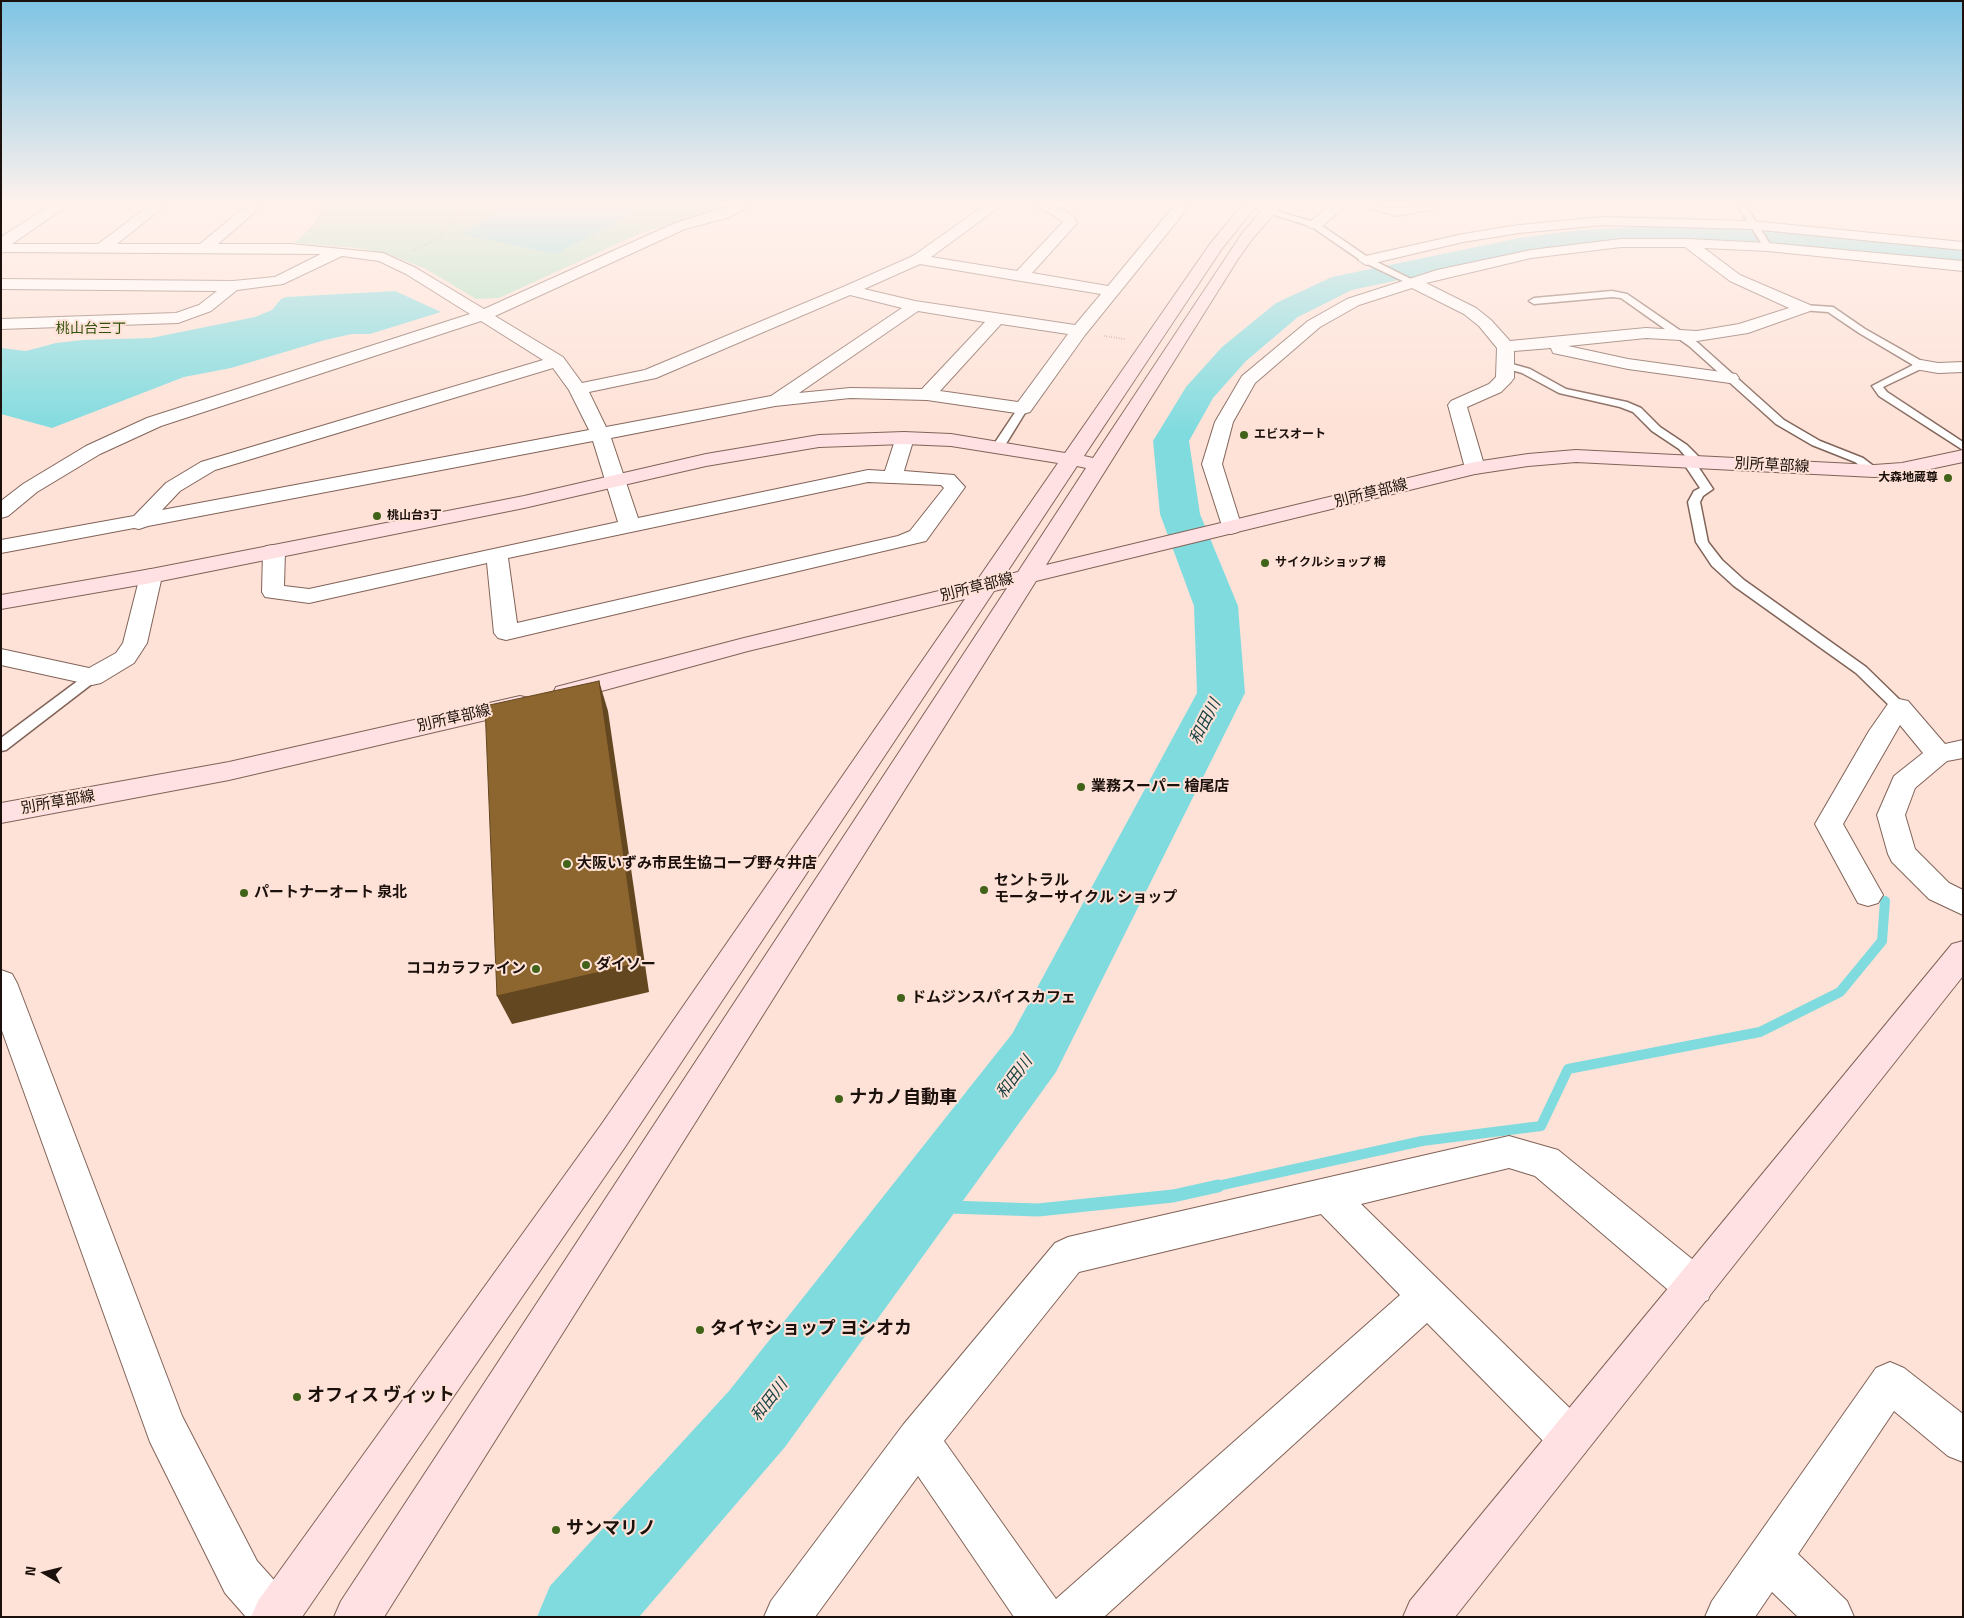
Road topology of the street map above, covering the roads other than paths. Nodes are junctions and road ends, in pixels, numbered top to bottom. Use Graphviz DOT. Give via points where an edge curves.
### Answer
graph roads {
  1 [pos="47,281"];
  2 [pos="279,281"];
  3 [pos="425,281"];
  4 [pos="559,281"];
  5 [pos="869,281"];
  6 [pos="1050,281"];
  7 [pos="1119,281"];
  8 [pos="1192,281"];
  9 [pos="1216,281"];
  10 [pos="1409,281"];
  11 [pos="1417,281"];
  12 [pos="1741,281"];
  13 [pos="1412,282"];
  14 [pos="1,284"];
  15 [pos="42,284"];
  16 [pos="233,286"];
  17 [pos="848,290"];
  18 [pos="1112,290"];
  19 [pos="1534,301"];
  20 [pos="915,306"];
  21 [pos="9,307"];
  22 [pos="1804,308"];
  23 [pos="483,315"];
  24 [pos="997,319"];
  25 [pos="1,324"];
  26 [pos="1079,331"];
  27 [pos="1682,335"];
  28 [pos="1546,344"];
  29 [pos="1506,347"];
  30 [pos="557,361"];
  31 [pos="1505,365"];
  32 [pos="1921,365"];
  33 [pos="1963,367"];
  34 [pos="1730,378"];
  35 [pos="578,389"];
  36 [pos="927,395"];
  37 [pos="775,401"];
  38 [pos="1023,408"];
  39 [pos="601,435"];
  40 [pos="904,438"];
  41 [pos="998,447"];
  42 [pos="1963,447"];
  43 [pos="1963,456"];
  44 [pos="1085,462"];
  45 [pos="1693,462"];
  46 [pos="1475,468"];
  47 [pos="1874,471"];
  48 [pos="893,476"];
  49 [pos="616,481"];
  50 [pos="1,512"];
  51 [pos="139,523"];
  52 [pos="630,526"];
  53 [pos="1226,530"];
  54 [pos="1,547"];
  55 [pos="274,550"];
  56 [pos="496,554"];
  57 [pos="151,576"];
  58 [pos="1028,576"];
  59 [pos="983,587"];
  60 [pos="1,602"];
  61 [pos="1,657"];
  62 [pos="92,677"];
  63 [pos="1899,707"];
  64 [pos="1,746"];
  65 [pos="1951,751"];
  66 [pos="1,813"];
  67 [pos="1868,895"];
  68 [pos="1963,904"];
  69 [pos="1963,953"];
  70 [pos="1,983"];
  71 [pos="1327,1195"];
  72 [pos="1694,1286"];
  73 [pos="1428,1296"];
  74 [pos="1570,1438"];
  75 [pos="918,1440"];
  76 [pos="1963,1441"];
  77 [pos="1769,1558"];
  78 [pos="274,1616"];
  79 [pos="357,1617"];
  80 [pos="787,1617"];
  81 [pos="1041,1617"];
  82 [pos="1070,1617"];
  83 [pos="1426,1617"];
  84 [pos="1728,1617"];
  85 [pos="1830,1617"];
  1 -- 15 [label="street"];
  2 -- 16 [label="street"];
  3 -- 23 [label="street"];
  4 -- 23 [label="street"];
  5 -- 17 [label="street"];
  6 -- 18 [label="street"];
  7 -- 18 [label="street"];
  8 -- 44 [label="street" via="1150,343"];
  9 -- 44 [label="street"];
  10 -- 13 [label="lane"];
  11 -- 13 [label="street"];
  12 -- 22 [label="street"];
  13 -- 29 [label="street" via="1470,311"];
  13 -- 53 [label="street" via="1353,302 1314,324 1248,380 1224,422 1212,464"];
  14 -- 15 [label="street"];
  15 -- 16 [label="street"];
  15 -- 21 [label="street"];
  16 -- 25 [label="street" via="205,308 178,318"];
  17 -- 20 [label="street"];
  17 -- 35 [label="street" via="650,374"];
  18 -- 26 [label="street"];
  19 -- 27 [label="lane" via="1612,294 1624,296"];
  20 -- 24 [label="street"];
  20 -- 37 [label="street"];
  22 -- 27 [label="street" via="1742,329"];
  22 -- 32 [label="lane" via="1830,309"];
  23 -- 30 [label="street"];
  23 -- 50 [label="street" via="154,422 93,450 30,488"];
  24 -- 26 [label="street"];
  24 -- 36 [label="street"];
  26 -- 38 [label="street"];
  27 -- 28 [label="street" via="1646,333"];
  27 -- 34 [label="lane"];
  28 -- 29 [label="street"];
  28 -- 34 [label="street" via="1628,364"];
  29 -- 31 [label="street"];
  30 -- 35 [label="street"];
  30 -- 51 [label="street" via="208,466 173,487"];
  31 -- 45 [label="lane" via="1526,370 1563,391 1637,410 1656,429 1683,447"];
  31 -- 46 [label="street" via="1505,378 1495,388 1457,405"];
  32 -- 33 [label="street"];
  32 -- 42 [label="lane" via="1877,386 1883,394"];
  34 -- 47 [label="lane" via="1780,422 1859,460"];
  35 -- 39 [label="street"];
  36 -- 37 [label="street" via="850,393"];
  36 -- 38 [label="street"];
  37 -- 39 [label="street"];
  38 -- 41 [label="lane"];
  39 -- 49 [label="street"];
  39 -- 51 [label="street"];
  40 -- 41 [label="street"];
  40 -- 48 [label="street"];
  40 -- 49 [label="street" via="819,442 706,460"];
  41 -- 44 [label="street"];
  43 -- 47 [label="street, 別所草部線" via="1902,469"];
  44 -- 58 [label="street"];
  44 -- 59 [label="street"];
  45 -- 46 [label="street, 別所草部線" via="1576,456"];
  45 -- 47 [label="street, 別所草部線"];
  45 -- 63 [label="lane" via="1707,489 1698,494 1694,502 1702,542 1717,563 1739,583 1861,670"];
  46 -- 53 [label="street, 別所草部線"];
  48 -- 52 [label="street" via="868,476"];
  48 -- 56 [label="street" via="947,479 955,486 918,536 506,633"];
  49 -- 52 [label="street"];
  49 -- 55 [label="street"];
  51 -- 54 [label="street"];
  52 -- 56 [label="street"];
  53 -- 58 [label="street, 別所草部線"];
  55 -- 56 [label="street" via="273,592 309,596"];
  55 -- 57 [label="street"];
  57 -- 60 [label="street"];
  57 -- 62 [label="street" via="135,643 125,658"];
  58 -- 59 [label="street, 別所草部線"];
  58 -- 79 [label="street"];
  59 -- 66 [label="street, 別所草部線" via="439,723 229,771"];
  59 -- 78 [label="street" via="613,1136"];
  61 -- 62 [label="street"];
  62 -- 64 [label="lane"];
  63 -- 65 [label="street"];
  63 -- 67 [label="street" via="1878,737 1829,824"];
  65 -- 68 [label="street" via="1904,783 1891,814 1902,854 1938,891"];
  69 -- 72 [label="street"];
  70 -- 78 [label="street" via="166,1428 241,1577"];
  71 -- 72 [label="street" via="1509,1152 1545,1162"];
  71 -- 73 [label="street"];
  71 -- 75 [label="street" via="1068,1256"];
  72 -- 74 [label="street"];
  73 -- 74 [label="street"];
  73 -- 82 [label="street"];
  74 -- 83 [label="street"];
  75 -- 80 [label="street"];
  75 -- 81 [label="street"];
  76 -- 77 [label="street" via="1890,1382"];
  77 -- 84 [label="street"];
  77 -- 85 [label="street"];
}
